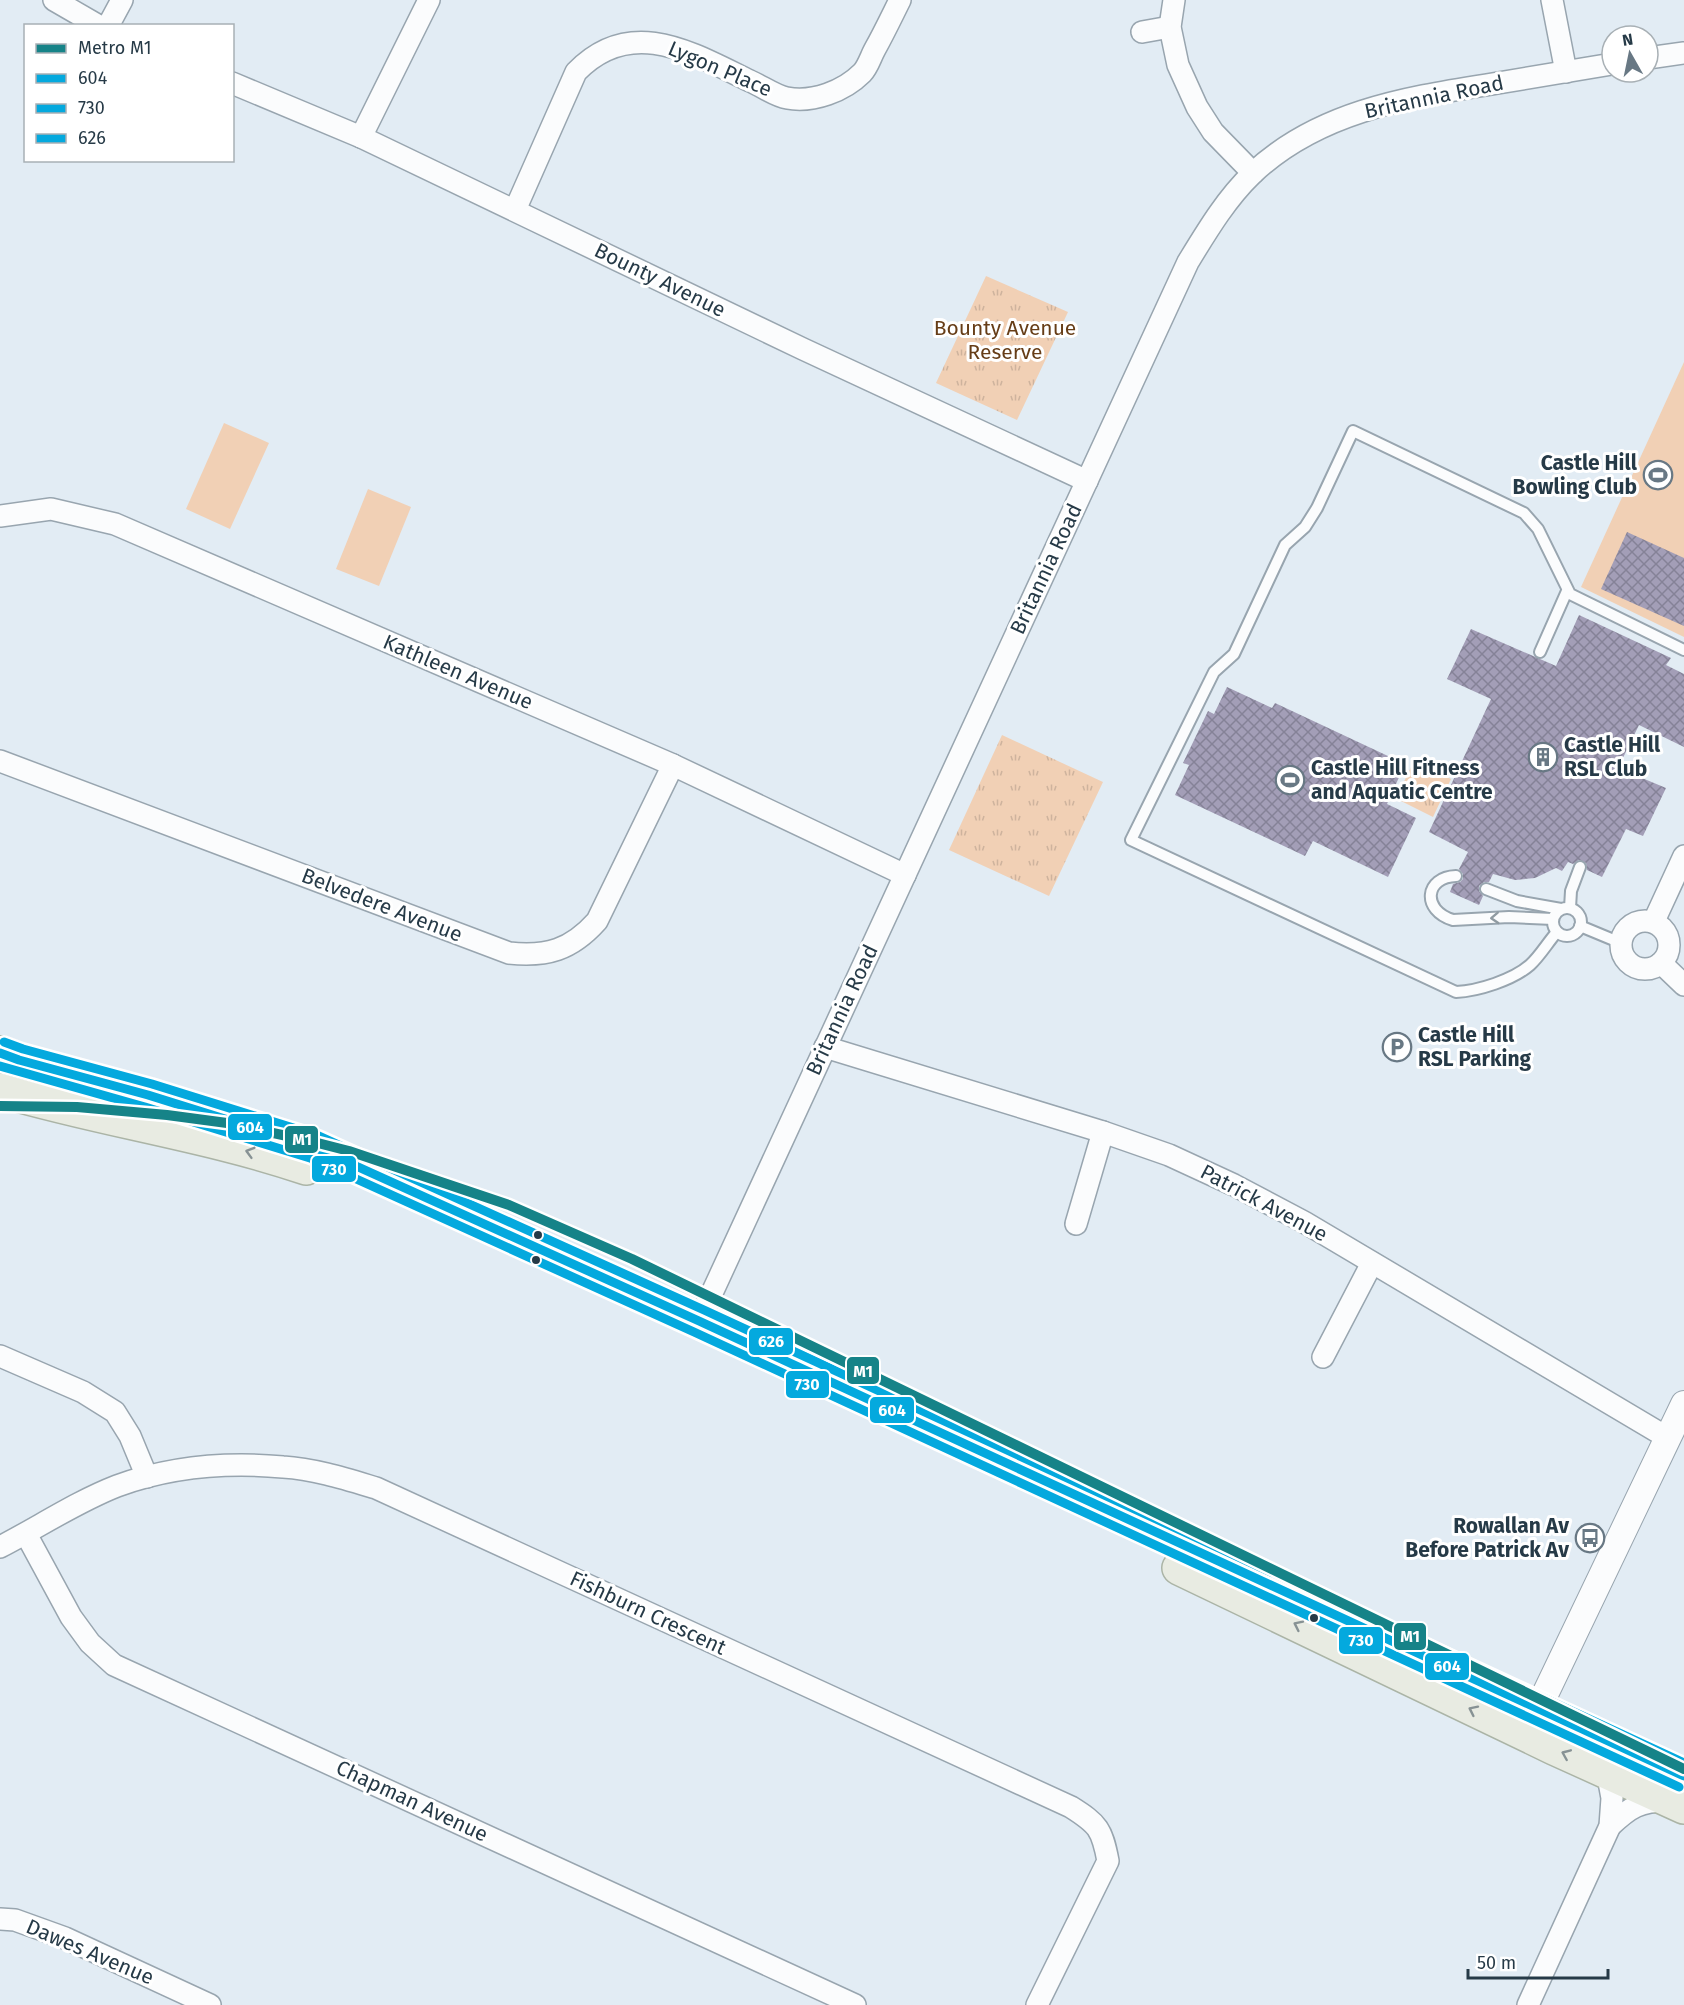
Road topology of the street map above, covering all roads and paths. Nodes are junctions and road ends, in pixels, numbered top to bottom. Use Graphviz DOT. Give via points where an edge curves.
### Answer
graph roads {
  1 [pos="54,0"];
  2 [pos="122,0"];
  3 [pos="429,0"];
  4 [pos="900,0"];
  5 [pos="1174,0"];
  6 [pos="1552,0"];
  7 [pos="96,24"];
  8 [pos="109,24"];
  9 [pos="1170,27"];
  10 [pos="1142,32"];
  11 [pos="1684,53"];
  12 [pos="1660,56"];
  13 [pos="1600,66"];
  14 [pos="1566,72"];
  15 [pos="234,83"];
  16 [pos="361,137"];
  17 [pos="1253,173"];
  18 [pos="515,210"];
  19 [pos="1087,481"];
  20 [pos="0,516"];
  21 [pos="1568,591"];
  22 [pos="1684,650"];
  23 [pos="1540,652"];
  24 [pos="0,761"];
  25 [pos="673,765"];
  26 [pos="1684,856"];
  27 [pos="1580,867"];
  28 [pos="904,875"];
  29 [pos="1456,876"];
  30 [pos="1486,889"];
  31 [pos="1565,908"];
  32 [pos="1553,919"];
  33 [pos="1654,921"];
  34 [pos="1580,926"];
  35 [pos="1557,932"];
  36 [pos="1621,943"];
  37 [pos="1662,963"];
  38 [pos="1684,985"];
  39 [pos="825,1047"];
  40 [pos="0,1053"];
  41 [pos="0,1090"];
  42 [pos="1103,1132"];
  43 [pos="1076,1224"];
  44 [pos="1372,1263"];
  45 [pos="699,1322"];
  46 [pos="0,1356"];
  47 [pos="1323,1357"];
  48 [pos="1684,1404"];
  49 [pos="1668,1438"];
  50 [pos="147,1477"];
  51 [pos="26,1534"];
  52 [pos="0,1547"];
  53 [pos="1532,1722"];
  54 [pos="1607,1771"];
  55 [pos="1680,1795"];
  56 [pos="1610,1826"];
  57 [pos="0,1919"];
  58 [pos="210,2005"];
  59 [pos="855,2005"];
  60 [pos="1037,2005"];
  61 [pos="1528,2005"];
  1 -- 7 [label="street"];
  2 -- 8 [label="street"];
  3 -- 16 [label="street"];
  4 -- 18 [label="street, Lygon Place" via="864,71 846,86 813,99 786,98 658,42 634,41 608,49 576,72"];
  5 -- 9 [label="street"];
  6 -- 14 [label="street"];
  9 -- 10 [label="street"];
  9 -- 17 [label="street" via="1178,64 1197,106 1213,132"];
  11 -- 12 [label="street"];
  13 -- 14 [label="street, Britannia Road"];
  14 -- 17 [label="street, Britannia Road" via="1423,95 1367,109 1306,136"];
  15 -- 16 [label="street, Bounty Avenue"];
  16 -- 18 [label="street, Bounty Avenue"];
  17 -- 19 [label="street, Britannia Road" via="1212,223 1188,262"];
  18 -- 19 [label="street, Bounty Avenue"];
  19 -- 28 [label="street, Britannia Road"];
  20 -- 25 [label="street, Kathleen Avenue" via="51,509 115,524"];
  21 -- 22 [label="lane" via="1581,601"];
  21 -- 23 [label="lane"];
  21 -- 35 [label="lane" via="1538,529 1524,513 1353,431 1317,508 1305,527 1285,545 1233,654 1214,672 1131,840 1456,992 1486,987 1530,966"];
  24 -- 25 [label="street, Belvedere Avenue" via="508,953 530,955 568,946 597,921"];
  25 -- 28 [label="street, Kathleen Avenue"];
  26 -- 33 [label="street"];
  27 -- 31 [label="lane"];
  28 -- 39 [label="street, Britannia Road"];
  32 -- 29 [label="lane, one-way" via="1444,917 1434,909 1432,893 1436,883"];
  30 -- 31 [label="lane" via="1517,901"];
  31 -- 32 [label="lane"];
  31 -- 34 [label="lane" via="1579,915"];
  32 -- 35 [label="lane"];
  33 -- 36 [label="street" via="1632,924 1625,930"];
  33 -- 37 [label="street" via="1670,939"];
  34 -- 35 [label="lane" via="1570,936"];
  34 -- 36 [label="lane"];
  36 -- 37 [label="street" via="1624,957 1639,969"];
  37 -- 38 [label="street"];
  39 -- 42 [label="street, Patrick Avenue"];
  39 -- 45 [label="street, Britannia Road"];
  40 -- 45 [label="main road" via="314,1148"];
  53 -- 41 [label="main road, one-way" via="1148,1553 368,1191 304,1167 232,1147"];
  42 -- 43 [label="street"];
  42 -- 44 [label="street, Patrick Avenue" via="1168,1155 1269,1202"];
  44 -- 47 [label="street"];
  44 -- 49 [label="street, Patrick Avenue"];
  45 -- 53 [label="main road"];
  46 -- 50 [label="street" via="82,1392 115,1412"];
  48 -- 49 [label="street"];
  49 -- 53 [label="street"];
  50 -- 51 [label="street, Fishburn Crescent" via="77,1504"];
  50 -- 60 [label="street, Fishburn Crescent" via="186,1469 285,1467 376,1488 1071,1807 1092,1820 1104,1840 1108,1861"];
  51 -- 52 [label="street, Fishburn Crescent"];
  51 -- 59 [label="street, Chapman Avenue" via="71,1617 90,1643 114,1665"];
  54 -- 53 [label="main road, one-way"];
  53 -- 55 [label="main road"];
  54 -- 55 [label="main road"];
  54 -- 56 [label="street" via="1612,1798"];
  55 -- 56 [label="street" via="1626,1810"];
  56 -- 61 [label="street"];
  57 -- 58 [label="street, Dawes Avenue" via="15,1920 65,1938"];
}
